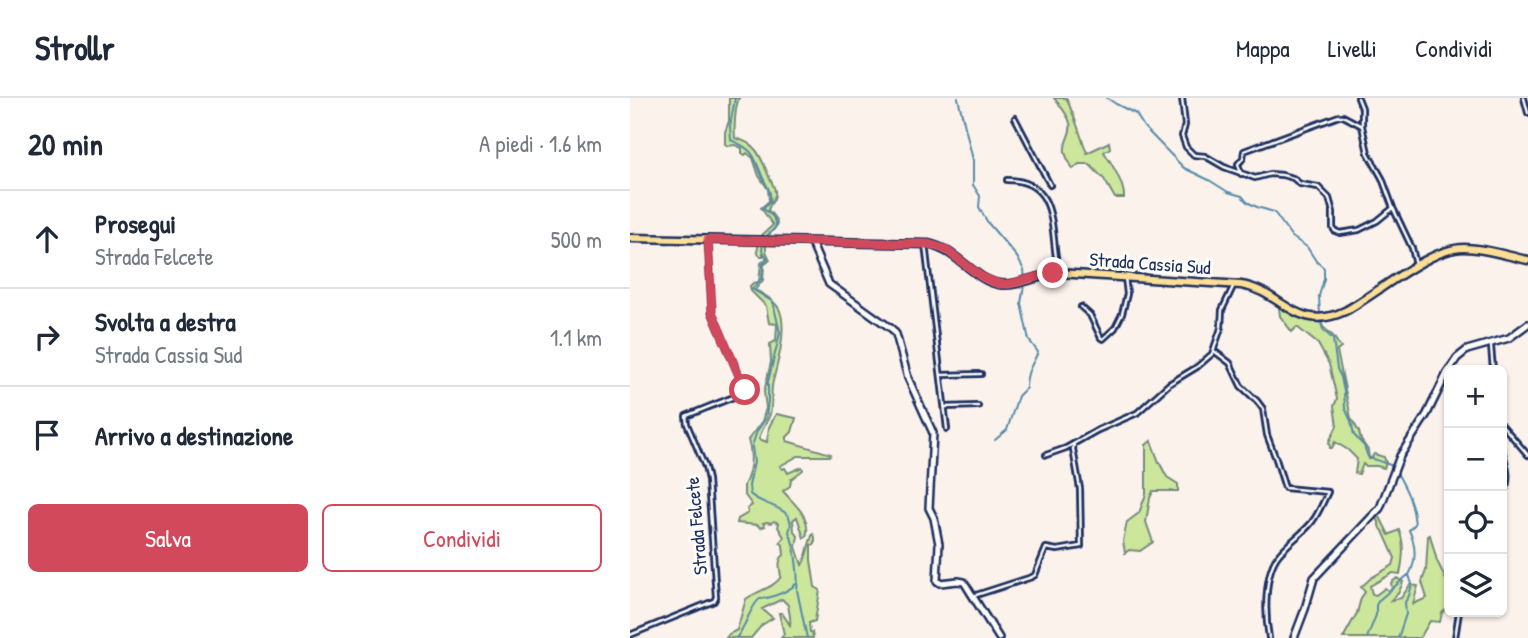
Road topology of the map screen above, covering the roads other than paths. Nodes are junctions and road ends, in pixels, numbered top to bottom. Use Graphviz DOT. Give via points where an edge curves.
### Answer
graph roads {
  1 [pos="1182,98"];
  2 [pos="1358,98"];
  3 [pos="1524,98"];
  4 [pos="1528,113"];
  5 [pos="1016,118"];
  6 [pos="1362,125"];
  7 [pos="1241,174"];
  8 [pos="1007,180"];
  9 [pos="1050,185"];
  10 [pos="1393,208"];
  11 [pos="630,238"];
  12 [pos="708,240"];
  13 [pos="811,242"];
  14 [pos="925,244"];
  15 [pos="1528,260"];
  16 [pos="1416,266"];
  17 [pos="1059,273"];
  18 [pos="1125,277"];
  19 [pos="1234,284"];
  20 [pos="1082,307"];
  21 [pos="1528,324"];
  22 [pos="1490,343"];
  23 [pos="1214,351"];
  24 [pos="1492,365"];
  25 [pos="981,374"];
  26 [pos="941,375"];
  27 [pos="978,406"];
  28 [pos="945,407"];
  29 [pos="1505,428"];
  30 [pos="947,429"];
  31 [pos="1074,444"];
  32 [pos="1528,454"];
  33 [pos="1046,455"];
  34 [pos="972,596"];
  35 [pos="1458,617"];
  36 [pos="630,635"];
  37 [pos="999,638"];
  38 [pos="1269,638"];
  39 [pos="1294,638"];
  40 [pos="1455,638"];
  1 -- 7 [label="street" via="1186,147"];
  2 -- 6 [label="street"];
  3 -- 4 [label="street"];
  5 -- 9 [label="street"];
  6 -- 7 [label="street" via="1339,116 1244,151 1244,160 1238,164"];
  6 -- 10 [label="street" via="1368,153"];
  7 -- 10 [label="street" via="1255,178 1282,175 1318,187 1329,198 1333,228 1340,233 1359,230"];
  8 -- 17 [label="street" via="1035,186 1043,194 1055,233"];
  10 -- 16 [label="street"];
  11 -- 12 [label="main road, Strada Cassia Sud"];
  12 -- 13 [label="main road, Strada Cassia Sud"];
  12 -- 36 [label="street, Strada Felcete" via="712,312 746,392 686,416 708,480 716,597"];
  13 -- 14 [label="main road, Strada Cassia Sud"];
  13 -- 34 [label="street" via="829,284 897,337 908,378 933,433 929,508 939,544 937,581 961,581"];
  14 -- 17 [label="main road, Strada Cassia Sud" via="945,249 999,284"];
  14 -- 26 [label="street"];
  15 -- 16 [label="main road, Strada Cassia Sud" via="1460,248"];
  16 -- 19 [label="main road, Strada Cassia Sud" via="1351,308 1328,317 1303,316 1258,288"];
  17 -- 18 [label="main road, Strada Cassia Sud"];
  18 -- 19 [label="main road, Strada Cassia Sud"];
  18 -- 20 [label="street" via="1122,314 1103,340"];
  19 -- 23 [label="street" via="1222,310"];
  21 -- 22 [label="street" via="1508,338"];
  22 -- 24 [label="street"];
  22 -- 39 [label="street" via="1467,350 1447,373 1395,466 1382,505 1314,578"];
  23 -- 31 [label="street" via="1137,413"];
  23 -- 38 [label="street" via="1230,363 1241,386 1263,409 1285,488 1328,492 1311,523 1276,558 1267,591"];
  25 -- 26 [label="street"];
  26 -- 28 [label="street"];
  27 -- 28 [label="street"];
  28 -- 30 [label="street"];
  29 -- 32 [label="street"];
  31 -- 33 [label="street"];
  31 -- 34 [label="street" via="1081,546 1046,548 1032,577"];
  34 -- 37 [label="street"];
  35 -- 40 [label="street"];
}
